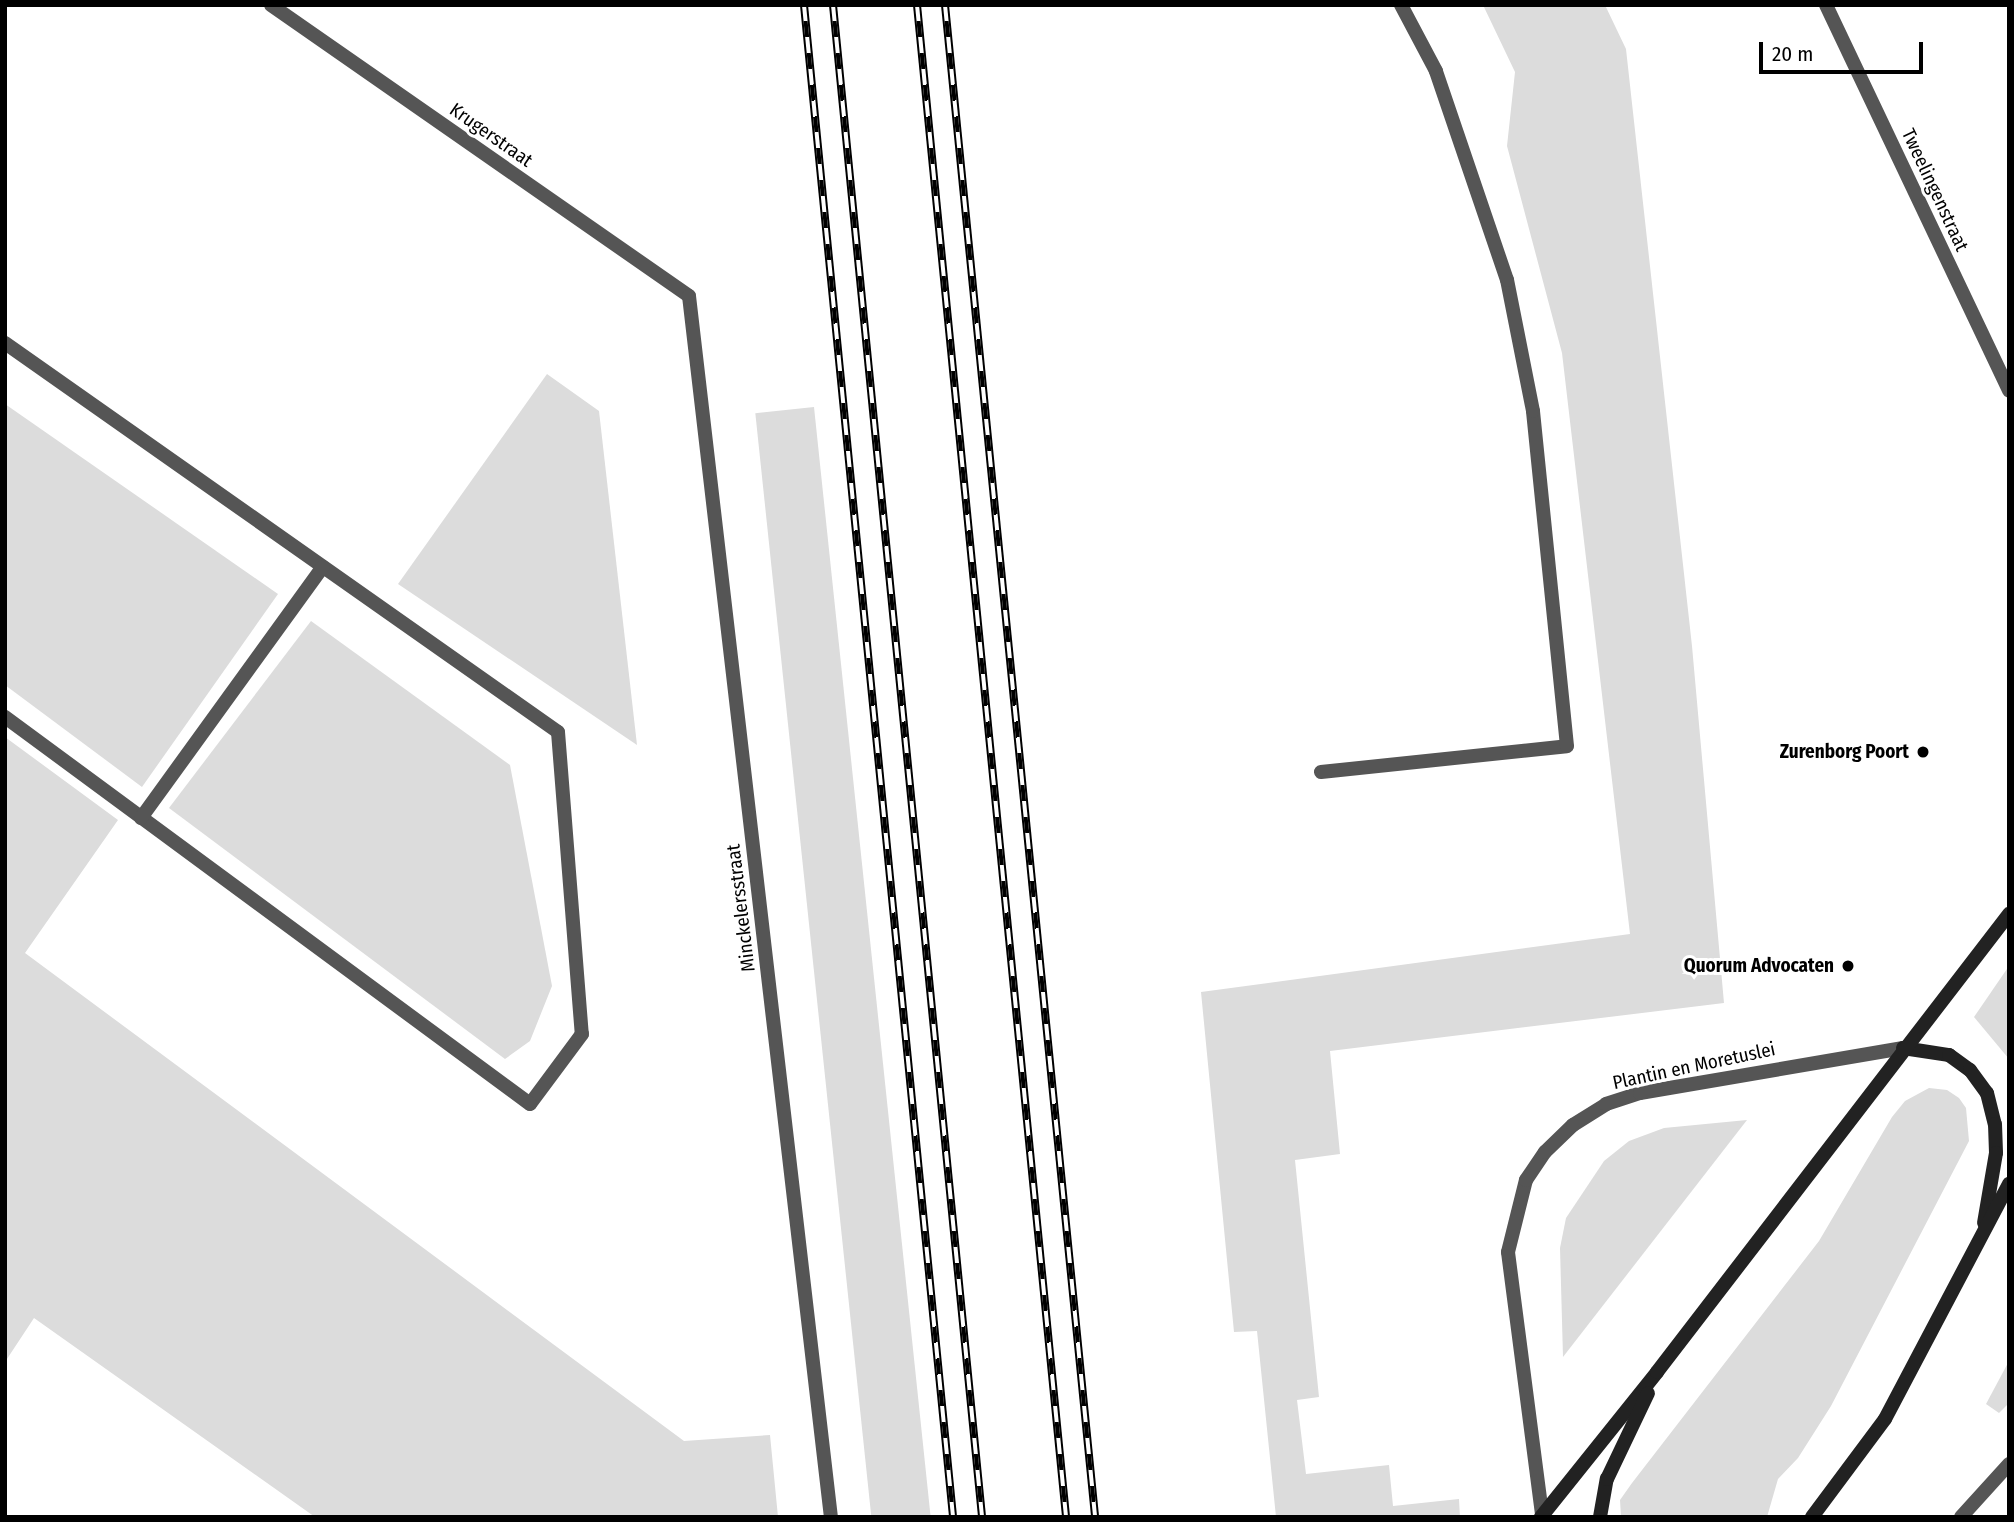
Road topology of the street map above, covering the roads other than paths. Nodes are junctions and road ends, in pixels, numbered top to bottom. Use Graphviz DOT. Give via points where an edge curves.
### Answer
graph roads {
  1 [pos="271,5"];
  2 [pos="1401,5"];
  3 [pos="1826,5"];
  4 [pos="689,296"];
  5 [pos="5,343"];
  6 [pos="2009,391"];
  7 [pos="323,567"];
  8 [pos="5,717"];
  9 [pos="1321,772"];
  10 [pos="141,818"];
  11 [pos="2009,914"];
  12 [pos="1903,1048"];
  13 [pos="2009,1185"];
  14 [pos="1981,1238"];
  15 [pos="1657,1373"];
  16 [pos="2009,1464"];
  17 [pos="1541,1516"];
  18 [pos="831,1517"];
  19 [pos="1600,1517"];
  20 [pos="1812,1517"];
  21 [pos="1961,1517"];
  1 -- 4 [label="street, Krugerstraat"];
  2 -- 9 [label="street" via="1440,82 1507,280 1533,411 1567,746"];
  3 -- 6 [label="street, Tweelingenstraat"];
  4 -- 18 [label="street, Minckelersstraat"];
  5 -- 7 [label="street"];
  7 -- 10 [label="street"];
  7 -- 10 [label="street" via="558,732 582,1034 530,1104"];
  8 -- 10 [label="street"];
  11 -- 12 [label="main road, Plantin en Moretuslei"];
  12 -- 14 [label="main road" via="1949,1055 1970,1070 1987,1093 1996,1153"];
  12 -- 15 [label="main road, Plantin en Moretuslei"];
  12 -- 17 [label="street, Plantin en Moretuslei" via="1640,1093 1606,1104 1573,1125 1545,1152 1526,1180 1508,1252"];
  13 -- 14 [label="main road"];
  14 -- 20 [label="main road" via="1885,1419"];
  15 -- 17 [label="main road, Plantin en Moretuslei"];
  15 -- 19 [label="main road" via="1607,1479"];
  16 -- 21 [label="street"];
}
